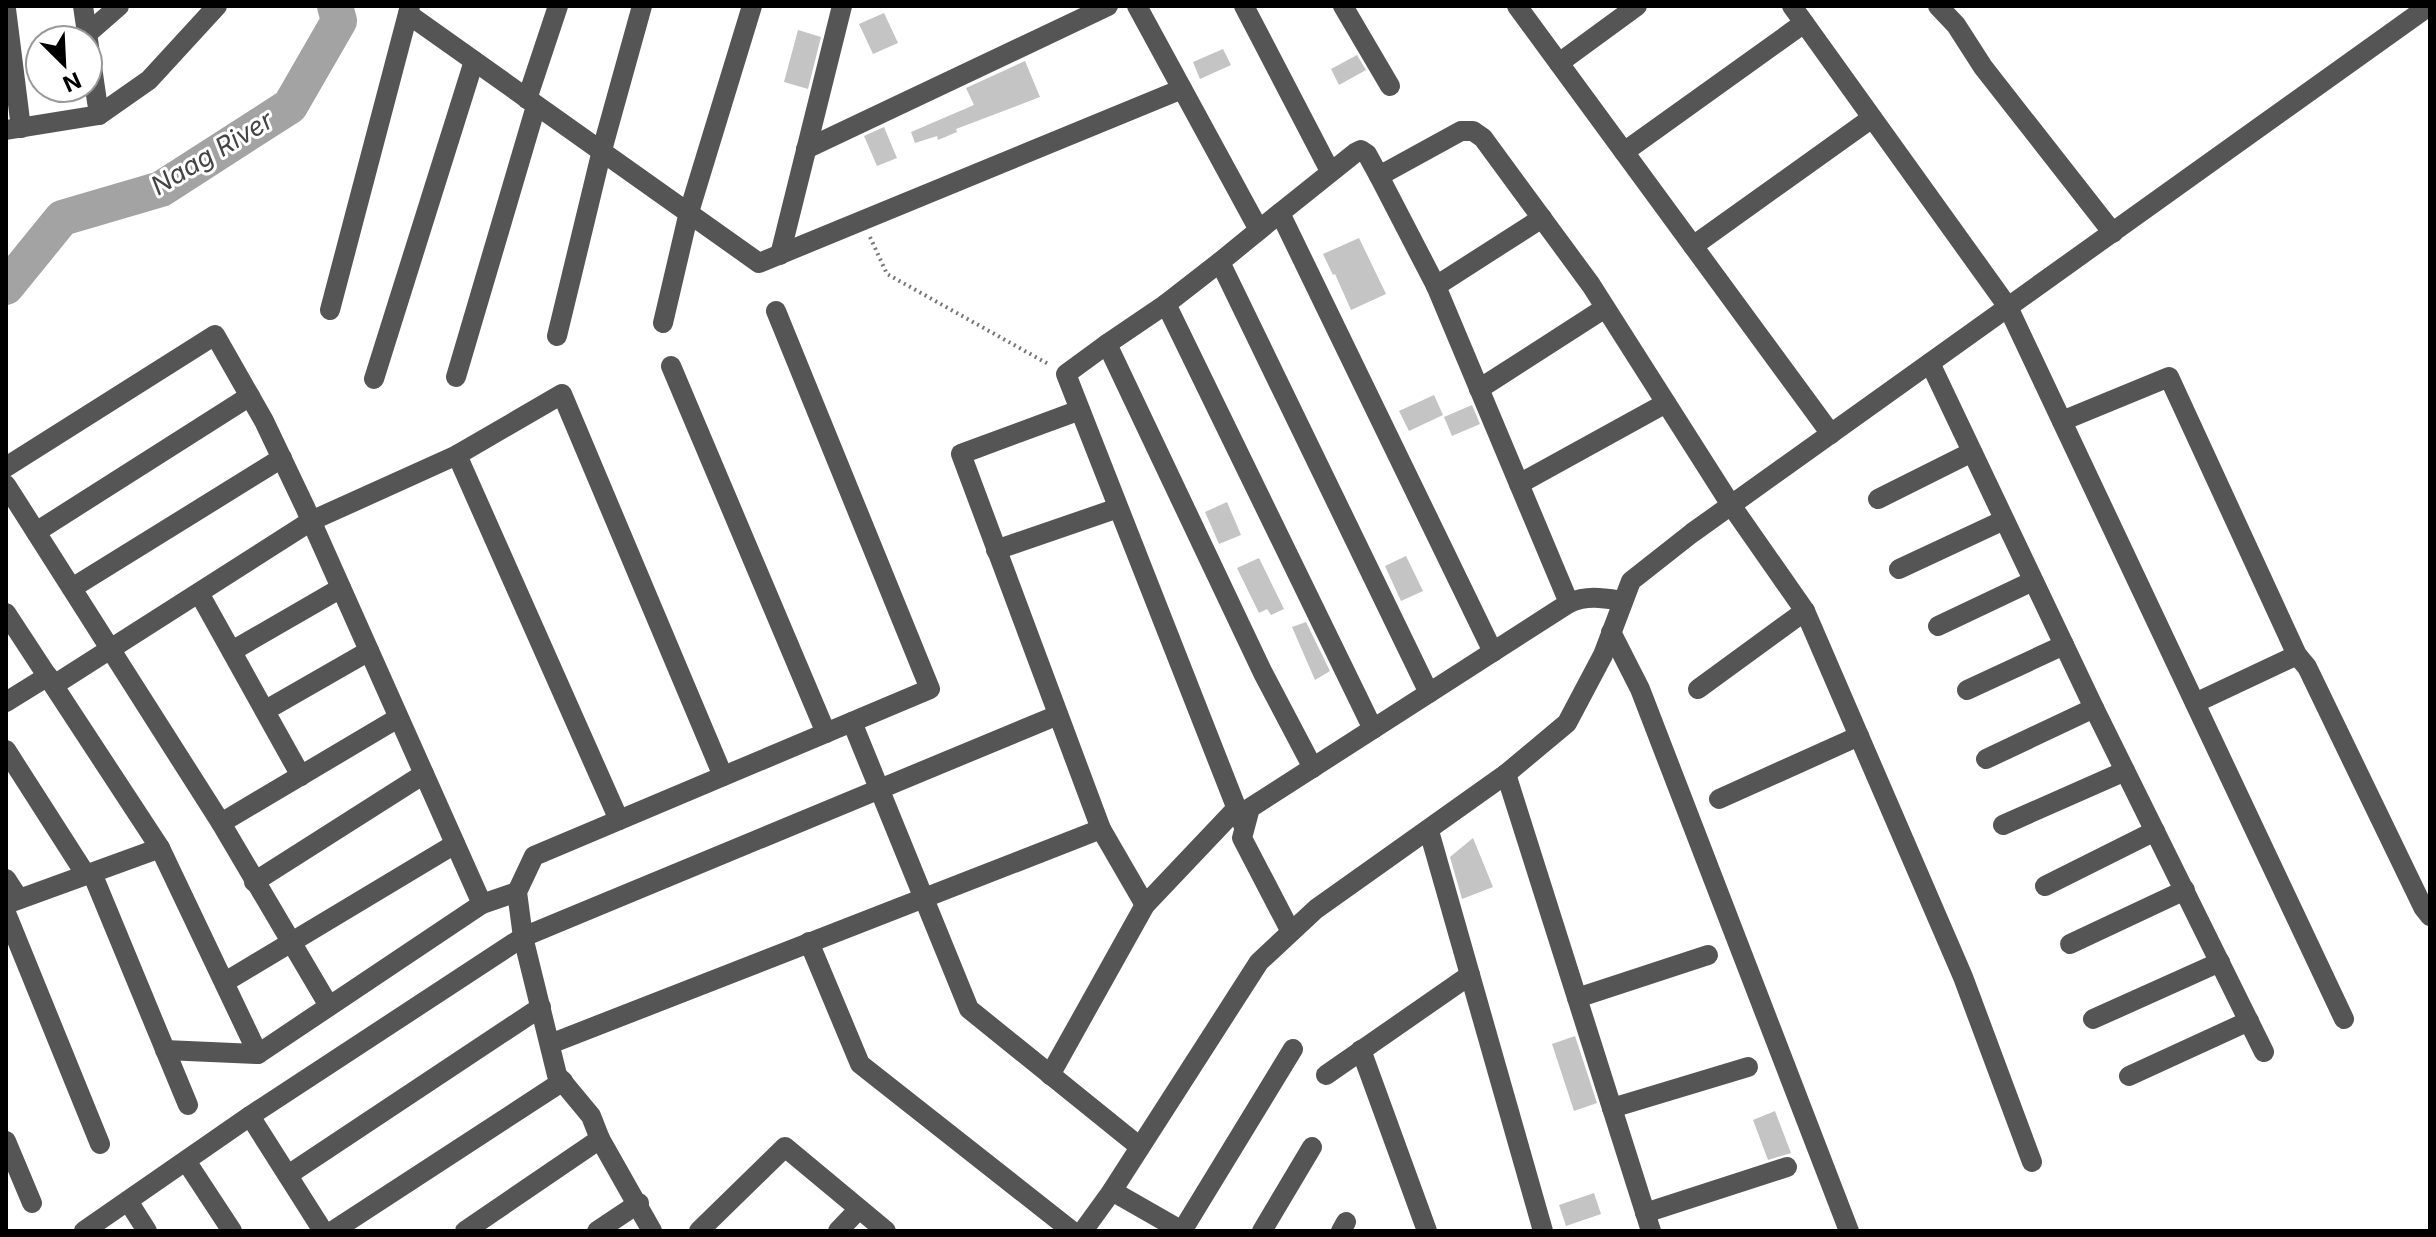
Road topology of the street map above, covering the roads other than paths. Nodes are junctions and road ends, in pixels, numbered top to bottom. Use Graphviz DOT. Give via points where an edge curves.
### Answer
graph roads {
  1 [pos="119,6"];
  2 [pos="217,6"];
  3 [pos="558,6"];
  4 [pos="642,6"];
  5 [pos="752,6"];
  6 [pos="842,6"];
  7 [pos="1108,6"];
  8 [pos="1137,6"];
  9 [pos="1244,6"];
  10 [pos="1343,6"];
  11 [pos="1517,6"];
  12 [pos="1637,6"];
  13 [pos="1938,6"];
  14 [pos="2429,6"];
  15 [pos="6,9"];
  16 [pos="409,10"];
  17 [pos="1798,14"];
  18 [pos="98,24"];
  19 [pos="474,61"];
  20 [pos="1559,63"];
  21 [pos="1390,86"];
  22 [pos="1182,89"];
  23 [pos="532,103"];
  24 [pos="97,104"];
  25 [pos="99,115"];
  26 [pos="1872,118"];
  27 [pos="14,129"];
  28 [pos="806,149"];
  29 [pos="602,150"];
  30 [pos="1624,152"];
  31 [pos="1330,171"];
  32 [pos="1379,176"];
  33 [pos="689,212"];
  34 [pos="1280,213"];
  35 [pos="1542,218"];
  36 [pos="1259,230"];
  37 [pos="2113,233"];
  38 [pos="1693,246"];
  39 [pos="780,255"];
  40 [pos="1220,262"];
  41 [pos="1436,286"];
  42 [pos="1166,304"];
  43 [pos="2008,307"];
  44 [pos="1605,308"];
  45 [pos="330,310"];
  46 [pos="776,311"];
  47 [pos="663,323"];
  48 [pos="557,336"];
  49 [pos="1107,344"];
  50 [pos="1930,363"];
  51 [pos="671,366"];
  52 [pos="456,377"];
  53 [pos="374,379"];
  54 [pos="1479,389"];
  55 [pos="250,396"];
  56 [pos="1666,403"];
  57 [pos="1080,410"];
  58 [pos="2062,421"];
  59 [pos="1831,434"];
  60 [pos="1972,452"];
  61 [pos="457,455"];
  62 [pos="282,458"];
  63 [pos="6,467"];
  64 [pos="1519,484"];
  65 [pos="6,485"];
  66 [pos="1878,499"];
  67 [pos="1731,505"];
  68 [pos="1118,508"];
  69 [pos="2004,520"];
  70 [pos="311,521"];
  71 [pos="36,532"];
  72 [pos="996,550"];
  73 [pos="1899,569"];
  74 [pos="2033,581"];
  75 [pos="72,588"];
  76 [pos="341,588"];
  77 [pos="199,593"];
  78 [pos="1623,601"];
  79 [pos="1569,603"];
  80 [pos="1805,611"];
  81 [pos="6,613"];
  82 [pos="1938,626"];
  83 [pos="1611,632"];
  84 [pos="2064,645"];
  85 [pos="111,650"];
  86 [pos="232,651"];
  87 [pos="369,651"];
  88 [pos="1493,652"];
  89 [pos="2297,655"];
  90 [pos="51,681"];
  91 [pos="1698,689"];
  92 [pos="1967,690"];
  93 [pos="1429,693"];
  94 [pos="6,702"];
  95 [pos="2195,703"];
  96 [pos="2094,708"];
  97 [pos="266,710"];
  98 [pos="1058,715"];
  99 [pos="398,718"];
  100 [pos="852,722"];
  101 [pos="1373,729"];
  102 [pos="826,733"];
  103 [pos="1859,736"];
  104 [pos="6,750"];
  105 [pos="1986,759"];
  106 [pos="1313,768"];
  107 [pos="2125,771"];
  108 [pos="424,774"];
  109 [pos="1506,774"];
  110 [pos="301,776"];
  111 [pos="723,776"];
  112 [pos="882,790"];
  113 [pos="1719,799"];
  114 [pos="1241,818"];
  115 [pos="619,820"];
  116 [pos="221,823"];
  117 [pos="2003,825"];
  118 [pos="1101,829"];
  119 [pos="1429,831"];
  120 [pos="2155,831"];
  121 [pos="455,844"];
  122 [pos="160,848"];
  123 [pos="89,874"];
  124 [pos="6,879"];
  125 [pos="254,882"];
  126 [pos="2045,886"];
  127 [pos="2185,890"];
  128 [pos="517,892"];
  129 [pos="925,898"];
  130 [pos="482,904"];
  131 [pos="10,905"];
  132 [pos="1145,905"];
  133 [pos="2430,916"];
  134 [pos="1291,932"];
  135 [pos="523,937"];
  136 [pos="809,942"];
  137 [pos="290,943"];
  138 [pos="2070,944"];
  139 [pos="1708,955"];
  140 [pos="2220,962"];
  141 [pos="1470,975"];
  142 [pos="225,982"];
  143 [pos="1577,998"];
  144 [pos="329,1006"];
  145 [pos="541,1007"];
  146 [pos="2093,1019"];
  147 [pos="2344,1019"];
  148 [pos="2249,1021"];
  149 [pos="550,1044"];
  150 [pos="1293,1049"];
  151 [pos="165,1050"];
  152 [pos="1361,1050"];
  153 [pos="2264,1052"];
  154 [pos="258,1054"];
  155 [pos="1748,1067"];
  156 [pos="1050,1075"];
  157 [pos="1326,1075"];
  158 [pos="2129,1076"];
  159 [pos="563,1081"];
  160 [pos="188,1105"];
  161 [pos="1612,1108"];
  162 [pos="250,1116"];
  163 [pos="600,1139"];
  164 [pos="6,1141"];
  165 [pos="100,1144"];
  166 [pos="1140,1147"];
  167 [pos="1312,1147"];
  168 [pos="186,1161"];
  169 [pos="2032,1162"];
  170 [pos="1787,1167"];
  171 [pos="288,1175"];
  172 [pos="1112,1191"];
  173 [pos="128,1201"];
  174 [pos="32,1203"];
  175 [pos="639,1203"];
  176 [pos="859,1209"];
  177 [pos="1648,1222"];
  178 [pos="84,1231"];
  179 [pos="147,1231"];
  180 [pos="232,1231"];
  181 [pos="323,1231"];
  182 [pos="333,1231"];
  183 [pos="465,1231"];
  184 [pos="597,1231"];
  185 [pos="652,1231"];
  186 [pos="699,1231"];
  187 [pos="838,1231"];
  188 [pos="886,1231"];
  189 [pos="1072,1231"];
  190 [pos="1083,1231"];
  191 [pos="1182,1231"];
  192 [pos="1262,1231"];
  193 [pos="1427,1231"];
  194 [pos="1543,1231"];
  195 [pos="1849,1231"];
  1 -- 18 [label="street"];
  2 -- 25 [label="street" via="149,80"];
  3 -- 23 [label="street"];
  4 -- 29 [label="street"];
  5 -- 33 [label="street"];
  6 -- 28 [label="street"];
  7 -- 28 [label="street"];
  8 -- 22 [label="street"];
  9 -- 31 [label="street"];
  10 -- 21 [label="street"];
  11 -- 20 [label="street"];
  12 -- 20 [label="street"];
  13 -- 37 [label="street"];
  14 -- 37 [label="street"];
  15 -- 27 [label="street"];
  16 -- 19 [label="street"];
  16 -- 45 [label="street"];
  17 -- 26 [label="street"];
  17 -- 30 [label="street"];
  19 -- 23 [label="street"];
  19 -- 53 [label="street"];
  20 -- 30 [label="street"];
  22 -- 36 [label="street"];
  22 -- 39 [label="street"];
  23 -- 29 [label="street"];
  23 -- 52 [label="street"];
  24 -- 25 [label="street"];
  25 -- 27 [label="street"];
  26 -- 38 [label="street"];
  26 -- 43 [label="street"];
  28 -- 39 [label="street"];
  29 -- 33 [label="street"];
  29 -- 48 [label="street"];
  30 -- 38 [label="street"];
  31 -- 32 [label="street" via="1361,150"];
  31 -- 34 [label="street"];
  32 -- 35 [label="street" via="1461,131 1473,131"];
  32 -- 41 [label="street"];
  33 -- 39 [label="street" via="759,263"];
  33 -- 47 [label="street"];
  34 -- 36 [label="street"];
  34 -- 88 [label="street"];
  35 -- 41 [label="street"];
  35 -- 44 [label="street"];
  36 -- 40 [label="street"];
  37 -- 43 [label="street"];
  38 -- 59 [label="street"];
  40 -- 42 [label="street"];
  40 -- 93 [label="street"];
  41 -- 54 [label="street"];
  42 -- 49 [label="street"];
  42 -- 101 [label="street"];
  43 -- 50 [label="street"];
  43 -- 58 [label="street"];
  44 -- 54 [label="street"];
  44 -- 56 [label="street"];
  46 -- 100 [label="street" via="930,689"];
  49 -- 57 [label="street" via="1066,374"];
  49 -- 106 [label="street"];
  50 -- 59 [label="street"];
  50 -- 60 [label="street"];
  51 -- 102 [label="street"];
  54 -- 64 [label="street"];
  55 -- 62 [label="street"];
  55 -- 63 [label="street" via="215,335"];
  55 -- 71 [label="street"];
  56 -- 64 [label="street"];
  56 -- 67 [label="street"];
  57 -- 68 [label="street"];
  57 -- 72 [label="street" via="961,454"];
  58 -- 89 [label="street" via="2169,377"];
  58 -- 95 [label="street"];
  59 -- 67 [label="street"];
  60 -- 66 [label="street"];
  60 -- 69 [label="street"];
  61 -- 70 [label="street"];
  61 -- 111 [label="street" via="562,394"];
  61 -- 115 [label="street"];
  62 -- 70 [label="street"];
  62 -- 75 [label="street"];
  64 -- 79 [label="street"];
  65 -- 71 [label="street"];
  67 -- 78 [label="street" via="1631,581"];
  67 -- 80 [label="street"];
  68 -- 72 [label="street"];
  68 -- 114 [label="street"];
  69 -- 73 [label="street"];
  69 -- 74 [label="street"];
  70 -- 76 [label="street"];
  70 -- 77 [label="street"];
  71 -- 75 [label="street"];
  72 -- 98 [label="street"];
  74 -- 82 [label="street"];
  74 -- 84 [label="street"];
  75 -- 85 [label="street"];
  76 -- 86 [label="street"];
  76 -- 87 [label="street"];
  77 -- 85 [label="street"];
  77 -- 86 [label="street"];
  78 -- 79 [label="street" via="1594,597"];
  78 -- 83 [label="street"];
  79 -- 88 [label="street"];
  80 -- 91 [label="street"];
  80 -- 103 [label="street"];
  81 -- 90 [label="street"];
  83 -- 109 [label="street" via="1567,723"];
  83 -- 195 [label="street" via="1640,689"];
  84 -- 92 [label="street"];
  84 -- 96 [label="street"];
  85 -- 90 [label="street"];
  85 -- 116 [label="street"];
  86 -- 97 [label="street"];
  87 -- 97 [label="street"];
  87 -- 99 [label="street"];
  88 -- 93 [label="street"];
  89 -- 95 [label="street"];
  89 -- 133 [label="street"];
  90 -- 94 [label="street"];
  90 -- 122 [label="street"];
  93 -- 101 [label="street"];
  95 -- 147 [label="street"];
  96 -- 105 [label="street"];
  96 -- 107 [label="street"];
  97 -- 110 [label="street"];
  98 -- 112 [label="street"];
  98 -- 118 [label="street"];
  99 -- 108 [label="street"];
  99 -- 110 [label="street"];
  100 -- 102 [label="street"];
  100 -- 112 [label="street"];
  101 -- 106 [label="street"];
  102 -- 111 [label="street"];
  103 -- 113 [label="street"];
  103 -- 169 [label="street" via="1963,977"];
  104 -- 123 [label="street"];
  106 -- 114 [label="street"];
  107 -- 117 [label="street"];
  107 -- 120 [label="street"];
  108 -- 121 [label="street"];
  108 -- 125 [label="street"];
  109 -- 119 [label="street"];
  109 -- 143 [label="street"];
  110 -- 116 [label="street"];
  111 -- 115 [label="street"];
  112 -- 129 [label="street"];
  112 -- 135 [label="street"];
  114 -- 132 [label="street"];
  114 -- 134 [label="street" via="1242,838"];
  115 -- 128 [label="street" via="534,856"];
  116 -- 125 [label="street"];
  118 -- 129 [label="street"];
  118 -- 132 [label="street"];
  119 -- 134 [label="street"];
  119 -- 141 [label="street"];
  120 -- 126 [label="street"];
  120 -- 127 [label="street"];
  121 -- 130 [label="street"];
  121 -- 137 [label="street"];
  122 -- 123 [label="street"];
  122 -- 142 [label="street"];
  123 -- 131 [label="street"];
  123 -- 151 [label="street"];
  124 -- 131 [label="street"];
  125 -- 137 [label="street"];
  127 -- 138 [label="street"];
  127 -- 140 [label="street"];
  128 -- 130 [label="street"];
  128 -- 135 [label="street"];
  129 -- 136 [label="street"];
  129 -- 156 [label="street" via="969,1009"];
  130 -- 144 [label="street"];
  131 -- 165 [label="street"];
  132 -- 156 [label="street"];
  134 -- 166 [label="street" via="1259,962"];
  135 -- 145 [label="street"];
  135 -- 162 [label="street"];
  136 -- 149 [label="street"];
  136 -- 189 [label="street" via="860,1064"];
  137 -- 142 [label="street"];
  137 -- 144 [label="street"];
  139 -- 143 [label="street"];
  140 -- 146 [label="street"];
  140 -- 148 [label="street"];
  141 -- 152 [label="street"];
  141 -- 194 [label="street"];
  142 -- 154 [label="street"];
  143 -- 161 [label="street"];
  144 -- 154 [label="street"];
  145 -- 149 [label="street"];
  145 -- 171 [label="street"];
  148 -- 153 [label="street"];
  148 -- 158 [label="street"];
  149 -- 159 [label="street"];
  150 -- 191 [label="street"];
  151 -- 154 [label="street"];
  151 -- 160 [label="street"];
  152 -- 157 [label="street"];
  152 -- 193 [label="street"];
  155 -- 161 [label="street"];
  156 -- 166 [label="street"];
  159 -- 163 [label="street" via="591,1116"];
  159 -- 182 [label="street"];
  161 -- 177 [label="street"];
  162 -- 168 [label="street"];
  162 -- 171 [label="street"];
  163 -- 175 [label="street"];
  163 -- 183 [label="street"];
  164 -- 174 [label="street"];
  166 -- 172 [label="street"];
  167 -- 192 [label="street"];
  168 -- 173 [label="street"];
  168 -- 180 [label="street"];
  170 -- 177 [label="street"];
  171 -- 181 [label="street"];
  172 -- 190 [label="street"];
  172 -- 191 [label="street"];
  173 -- 178 [label="street"];
  173 -- 179 [label="street"];
  175 -- 184 [label="street"];
  175 -- 185 [label="street"];
  176 -- 186 [label="street" via="785,1147"];
  176 -- 187 [label="street"];
  176 -- 188 [label="street"];
}
